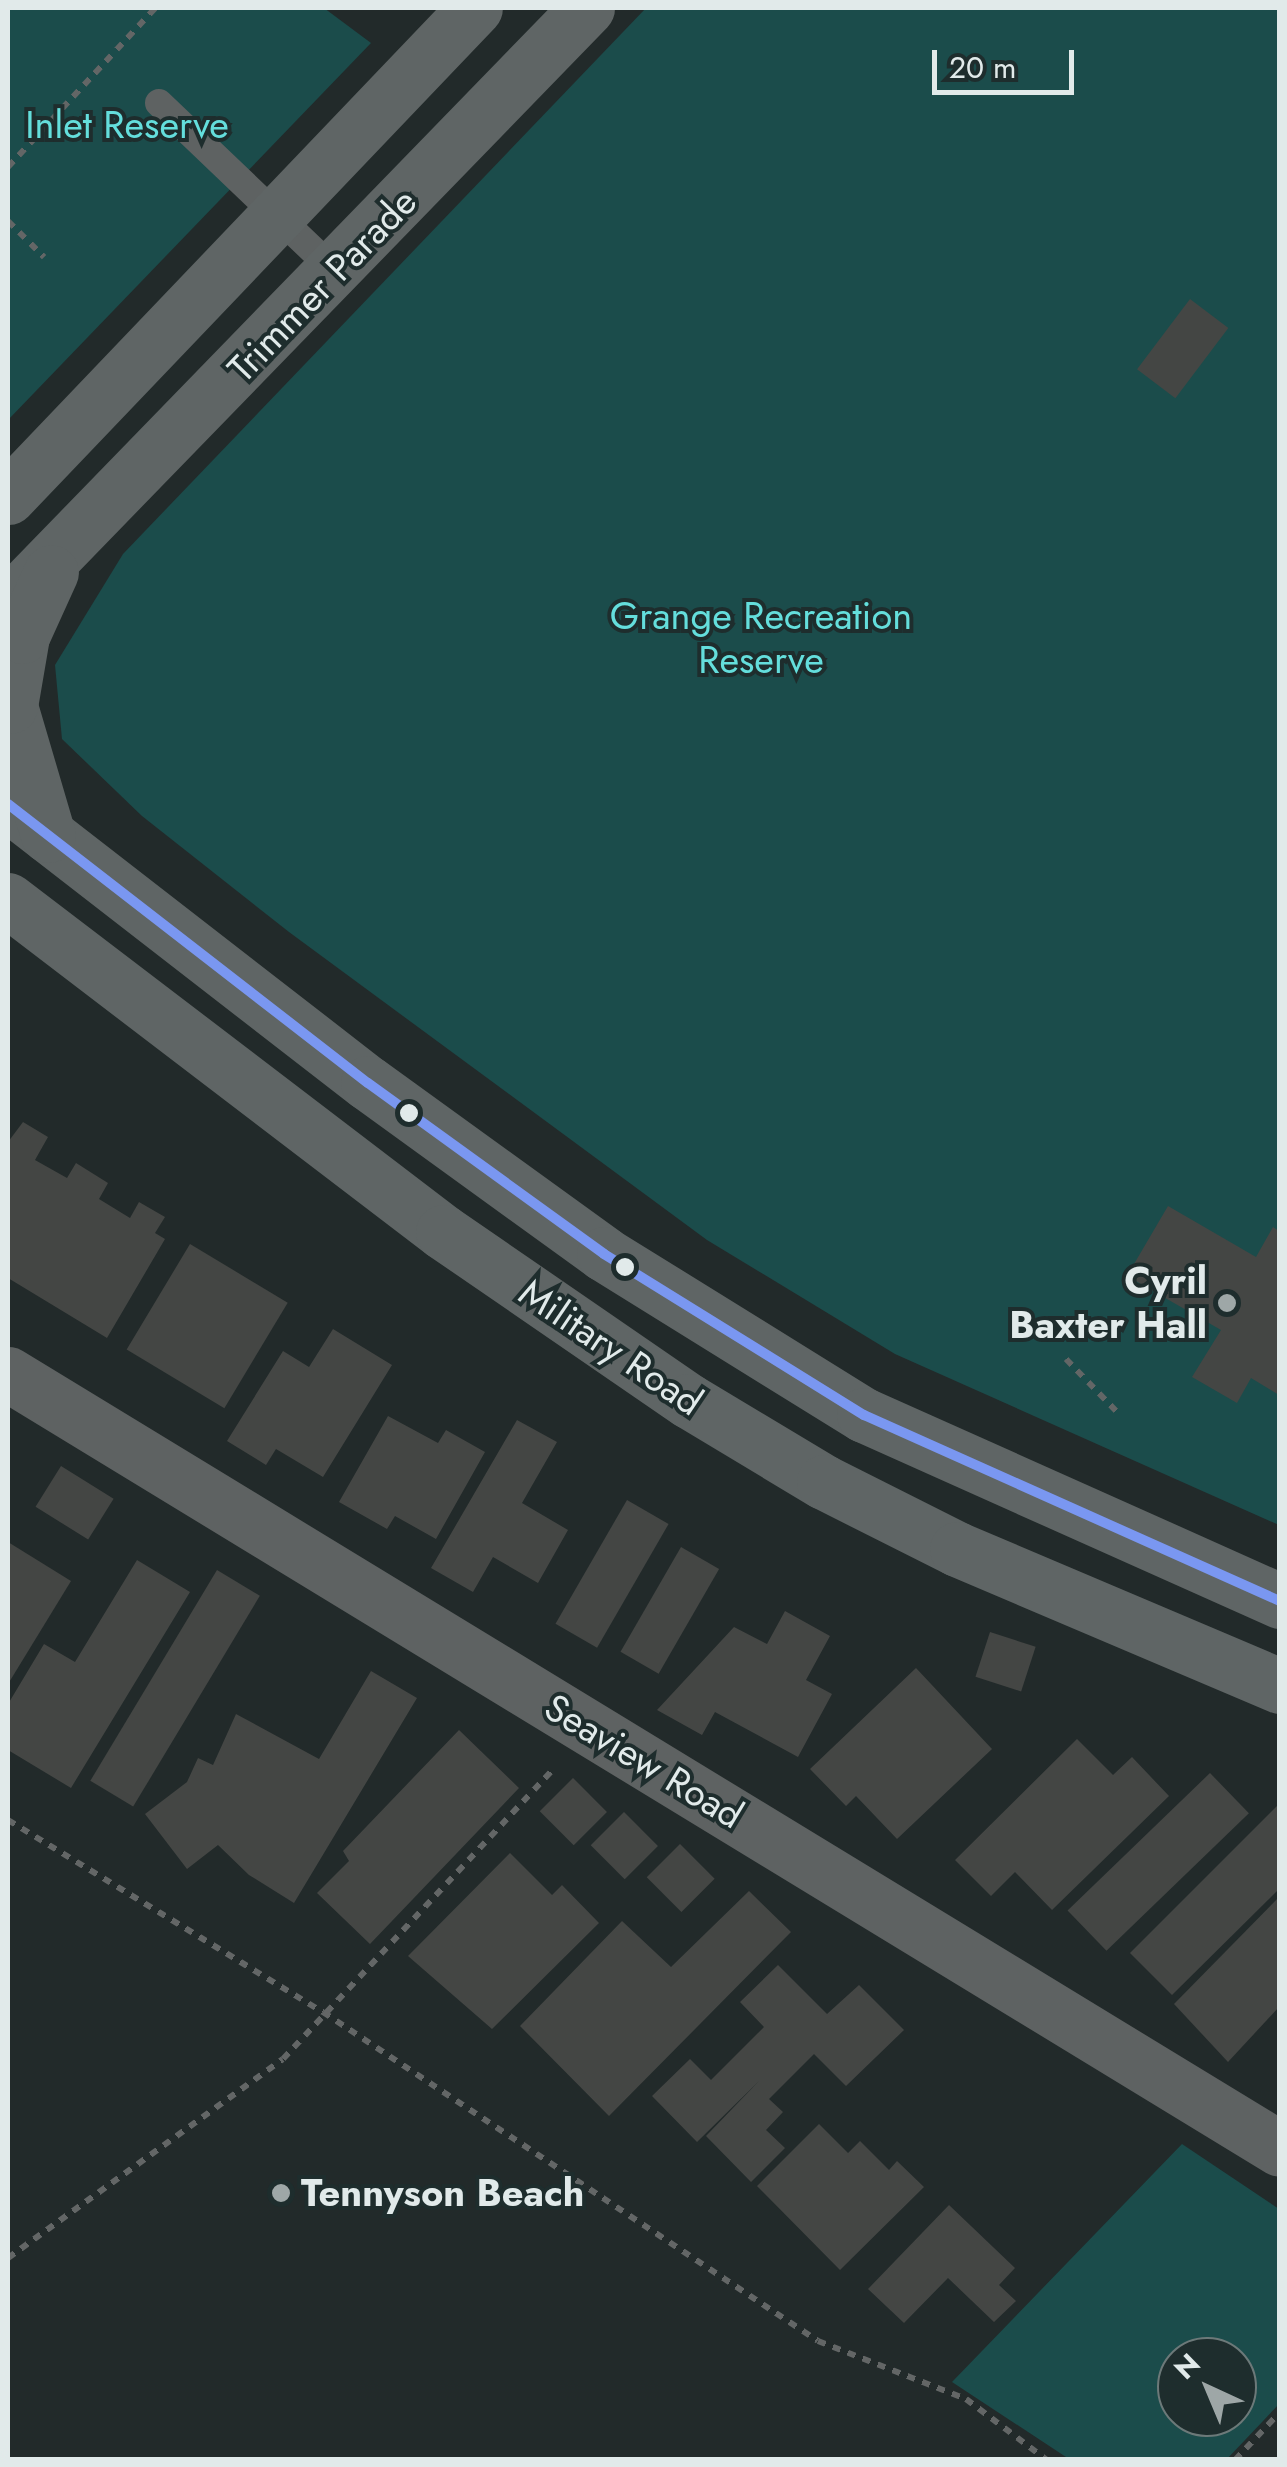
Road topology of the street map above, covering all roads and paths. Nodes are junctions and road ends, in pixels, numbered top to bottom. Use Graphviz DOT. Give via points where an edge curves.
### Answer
graph roads {
  1 [pos="155,8"];
  2 [pos="475,8"];
  3 [pos="587,8"];
  4 [pos="159,103"];
  5 [pos="8,168"];
  6 [pos="278,214"];
  7 [pos="8,221"];
  8 [pos="44,257"];
  9 [pos="335,271"];
  10 [pos="8,497"];
  11 [pos="56,560"];
  12 [pos="8,604"];
  13 [pos="28,819"];
  14 [pos="8,900"];
  15 [pos="1066,1359"];
  16 [pos="8,1374"];
  17 [pos="1118,1413"];
  18 [pos="1280,1601"];
  19 [pos="1280,1686"];
  20 [pos="562,1760"];
  21 [pos="8,1820"];
  22 [pos="323,2012"];
  23 [pos="1280,2149"];
  24 [pos="8,2258"];
  25 [pos="1280,2412"];
  26 [pos="1047,2460"];
  27 [pos="1235,2460"];
  1 -- 5 [label="path"];
  2 -- 6 [label="main road"];
  3 -- 9 [label="main road, Trimmer Parade"];
  4 -- 6 [label="lane"];
  6 -- 9 [label="lane"];
  6 -- 10 [label="main road"];
  7 -- 8 [label="path"];
  9 -- 11 [label="main road, Trimmer Parade"];
  11 -- 12 [label="main road, Trimmer Parade"];
  11 -- 13 [label="main road, Trimmer Parade" via="22,636 10,706"];
  13 -- 18 [label="main road, Military Road" via="368,1083 636,1274 864,1414"];
  14 -- 19 [label="main road, Military Road" via="442,1232 689,1401 824,1482 957,1549"];
  15 -- 17 [label="path"];
  16 -- 23 [label="street, Seaview Road"];
  20 -- 22 [label="path"];
  21 -- 22 [label="path"];
  22 -- 24 [label="path" via="283,2059"];
  22 -- 26 [label="path" via="818,2342 966,2399"];
  25 -- 27 [label="path"];
}
